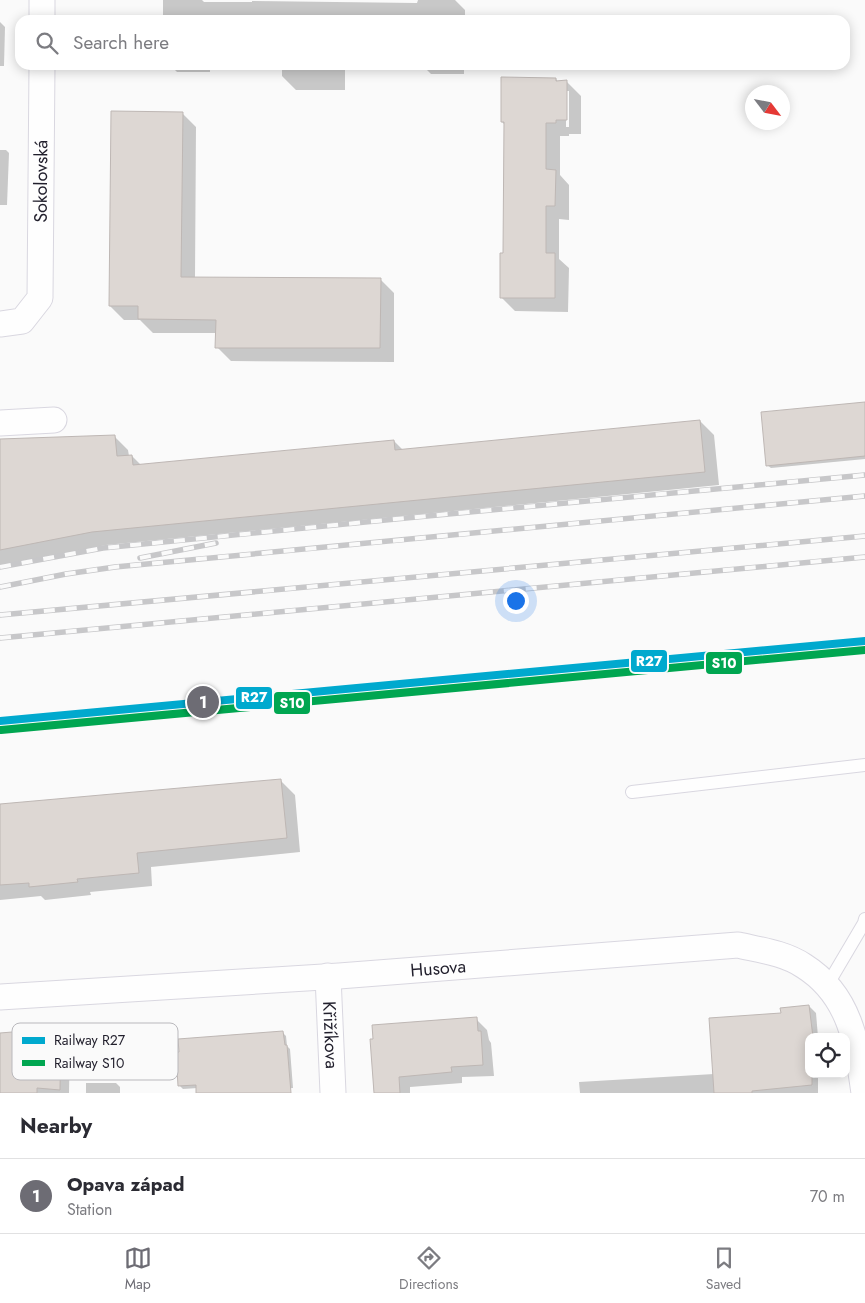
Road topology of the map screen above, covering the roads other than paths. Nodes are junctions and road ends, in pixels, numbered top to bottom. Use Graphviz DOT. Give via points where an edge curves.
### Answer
graph roads {
  1 [pos="42,0"];
  2 [pos="42,15"];
  3 [pos="42,70"];
  4 [pos="0,324"];
  5 [pos="54,420"];
  6 [pos="0,423"];
  7 [pos="865,765"];
  8 [pos="632,792"];
  9 [pos="865,918"];
  10 [pos="328,976"];
  11 [pos="828,984"];
  12 [pos="0,997"];
  13 [pos="333,1093"];
  14 [pos="864,1093"];
  1 -- 2 [label="street"];
  3 -- 4 [label="street, Sokolovská" via="40,298 22,321"];
  5 -- 6 [label="street"];
  7 -- 8 [label="lane"];
  9 -- 11 [label="lane"];
  10 -- 11 [label="street, Husova" via="738,945 773,953 803,965"];
  10 -- 12 [label="street, Husova"];
  10 -- 13 [label="street, Křižíkova"];
  11 -- 14 [label="street, Husova" via="848,1016"];
}
